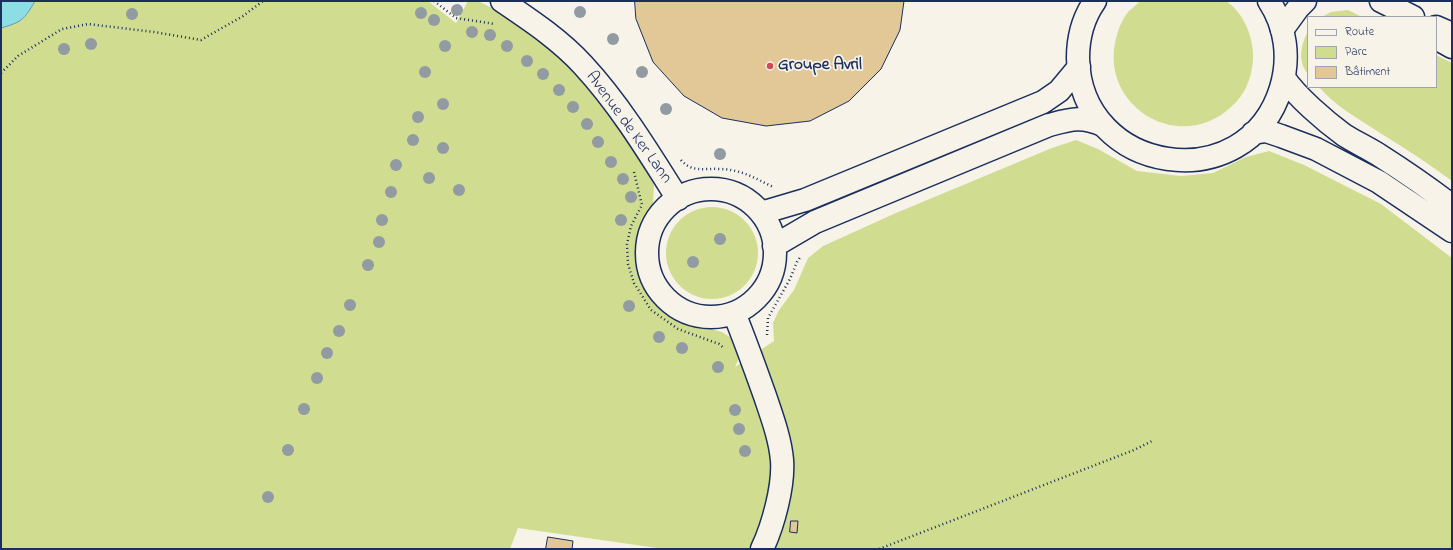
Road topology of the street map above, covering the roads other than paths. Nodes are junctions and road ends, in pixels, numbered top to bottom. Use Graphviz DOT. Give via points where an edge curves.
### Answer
graph roads {
  1 [pos="502,1"];
  2 [pos="1095,1"];
  3 [pos="1269,1"];
  4 [pos="1305,1"];
  5 [pos="1437,27"];
  6 [pos="1282,30"];
  7 [pos="1452,34"];
  8 [pos="1437,39"];
  9 [pos="1452,47"];
  10 [pos="1079,67"];
  11 [pos="1284,78"];
  12 [pos="1103,125"];
  13 [pos="1253,133"];
  14 [pos="678,199"];
  15 [pos="1452,206"];
  16 [pos="760,213"];
  17 [pos="1452,231"];
  18 [pos="774,246"];
  19 [pos="734,313"];
  20 [pos="762,549"];
  1 -- 14 [label="main road, Avenue de Ker Lann" via="543,29 582,64 616,106"];
  2 -- 10 [label="main road" via="1082,26 1078,46"];
  3 -- 6 [label="main road"];
  4 -- 6 [label="main road"];
  5 -- 7 [label="main road"];
  6 -- 11 [label="main road" via="1286,62"];
  8 -- 9 [label="main road"];
  10 -- 12 [label="main road" via="1083,88"];
  10 -- 16 [label="main road" via="1059,91 1042,102 805,200"];
  11 -- 13 [label="main road" via="1278,98 1267,117"];
  11 -- 15 [label="main road" via="1316,112 1344,135 1425,185"];
  12 -- 13 [label="main road" via="1118,139 1136,150 1156,158 1176,161 1218,155"];
  12 -- 18 [label="main road" via="1088,119 1069,119 1049,125 815,222"];
  13 -- 17 [label="main road" via="1266,131 1316,149 1379,182"];
  14 -- 16 [label="main road" via="689,193 715,189 740,196"];
  14 -- 19 [label="main road" via="666,208 651,232 648,260 657,288 666,299 691,314 706,317"];
  16 -- 18 [label="main road" via="772,234"];
  18 -- 19 [label="main road" via="775,258 769,281 749,304"];
  19 -- 20 [label="main road" via="778,436 782,462 773,520"];
}
